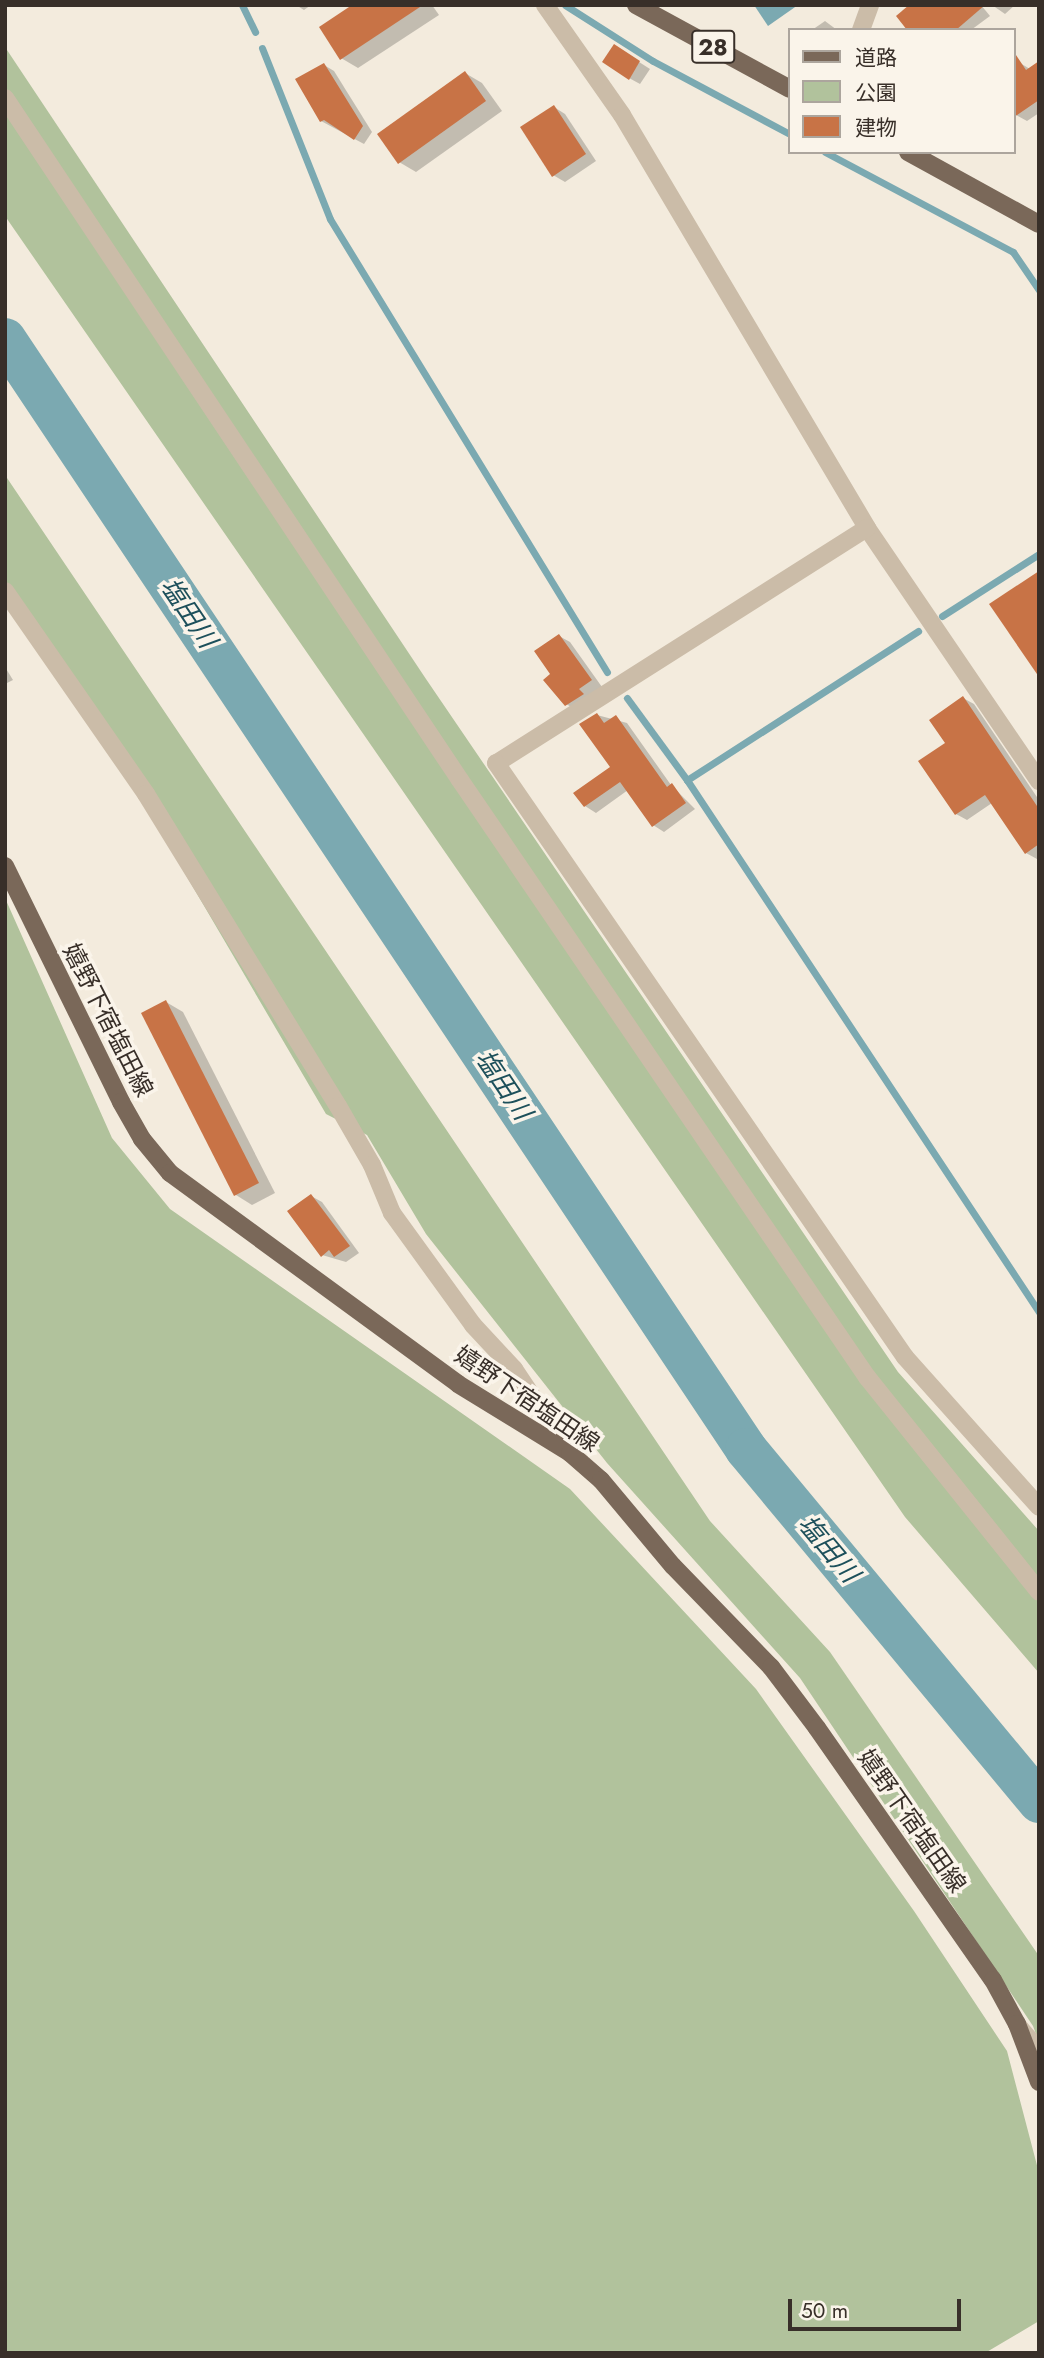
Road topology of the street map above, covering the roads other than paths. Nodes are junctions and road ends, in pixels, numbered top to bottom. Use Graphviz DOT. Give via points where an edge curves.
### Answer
graph roads {
  1 [pos="545,5"];
  2 [pos="636,5"];
  3 [pos="870,5"];
  4 [pos="862,28"];
  5 [pos="788,88"];
  6 [pos="5,98"];
  7 [pos="912,154"];
  8 [pos="1039,224"];
  9 [pos="867,528"];
  10 [pos="5,591"];
  11 [pos="1039,781"];
  12 [pos="5,866"];
  13 [pos="569,1453"];
  14 [pos="1039,1507"];
  15 [pos="1039,1592"];
  16 [pos="1017,2024"];
  17 [pos="1039,2050"];
  18 [pos="1039,2082"];
  1 -- 9 [label="street" via="622,115"];
  2 -- 5 [label="main road, 28"];
  3 -- 4 [label="street"];
  6 -- 15 [label="street" via="460,780 867,1377"];
  7 -- 8 [label="main road"];
  9 -- 11 [label="street"];
  9 -- 14 [label="street" via="496,763 905,1357"];
  10 -- 13 [label="street" via="146,794 338,1106 372,1165 392,1213 473,1325 514,1368"];
  12 -- 13 [label="main road, 嬉野下宿塩田線" via="121,1102 142,1139 170,1172 458,1384"];
  13 -- 16 [label="main road, 嬉野下宿塩田線" via="601,1480 673,1566 771,1667 993,1980"];
  16 -- 17 [label="street"];
  16 -- 18 [label="main road, 嬉野下宿塩田線"];
}
